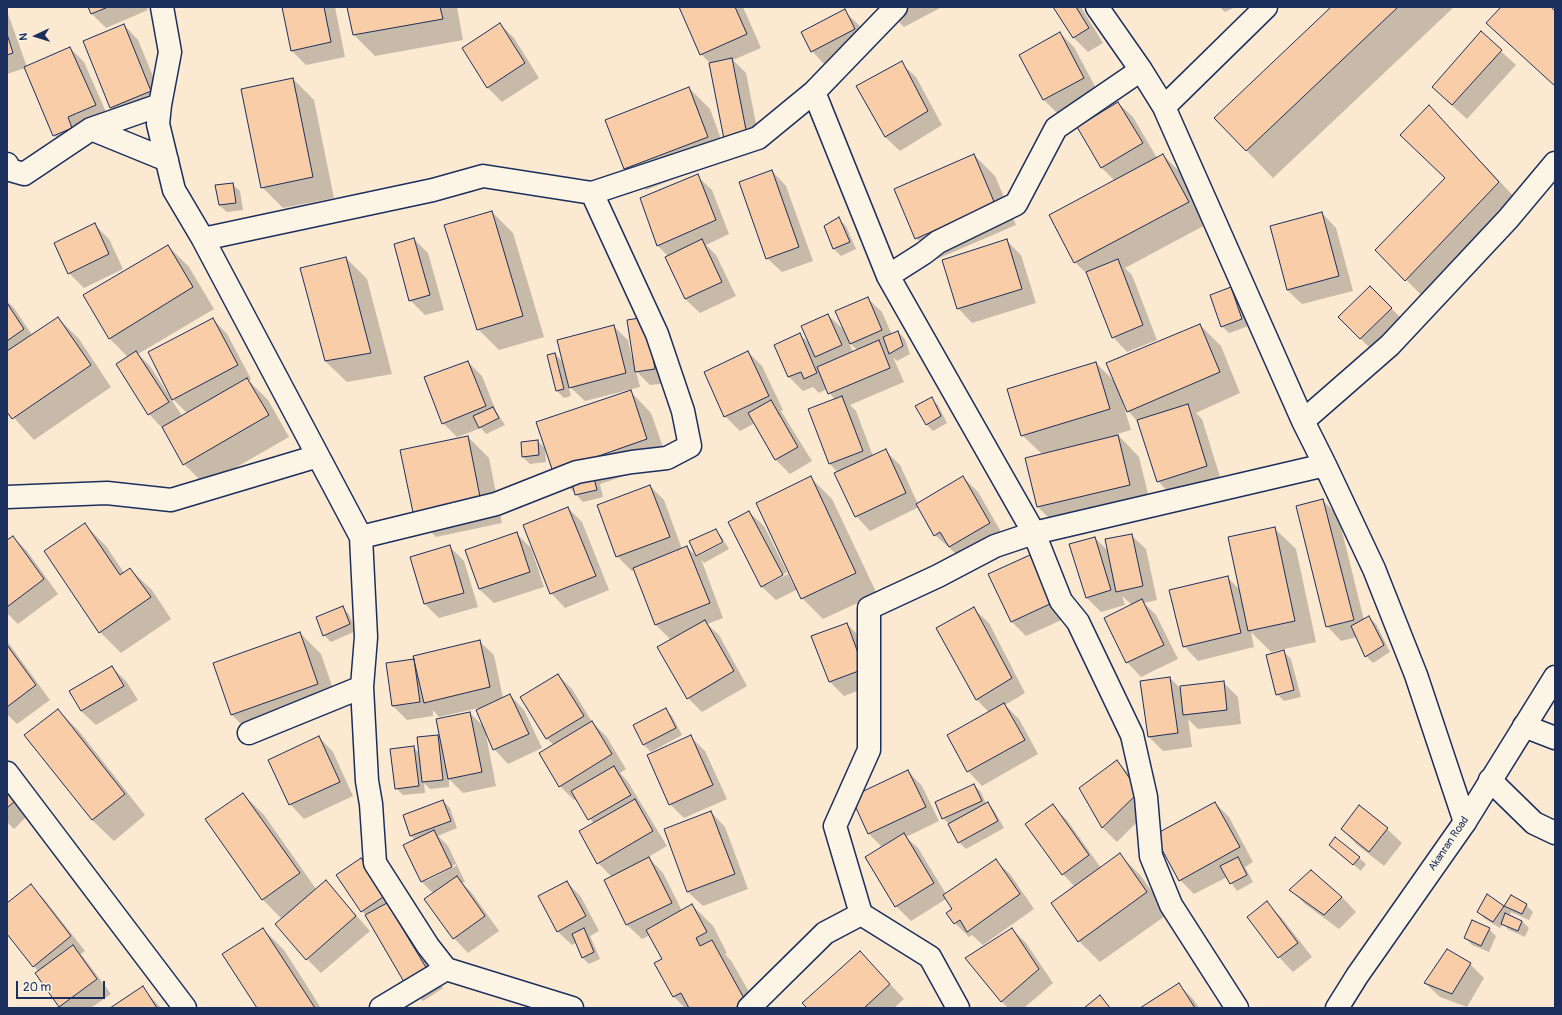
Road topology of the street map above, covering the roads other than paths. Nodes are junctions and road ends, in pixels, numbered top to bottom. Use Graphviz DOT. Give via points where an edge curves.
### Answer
graph roads {
  1 [pos="162,7"];
  2 [pos="896,7"];
  3 [pos="1097,7"];
  4 [pos="1266,7"];
  5 [pos="1141,70"];
  6 [pos="814,92"];
  7 [pos="160,105"];
  8 [pos="1164,107"];
  9 [pos="91,129"];
  10 [pos="167,160"];
  11 [pos="1555,162"];
  12 [pos="7,164"];
  13 [pos="592,193"];
  14 [pos="203,239"];
  15 [pos="888,276"];
  16 [pos="1303,421"];
  17 [pos="318,456"];
  18 [pos="1326,465"];
  19 [pos="7,497"];
  20 [pos="1034,533"];
  21 [pos="361,537"];
  22 [pos="1555,677"];
  23 [pos="362,687"];
  24 [pos="1524,726"];
  25 [pos="248,733"];
  26 [pos="1555,738"];
  27 [pos="7,772"];
  28 [pos="1490,780"];
  29 [pos="1465,822"];
  30 [pos="1555,833"];
  31 [pos="861,914"];
  32 [pos="446,969"];
  33 [pos="185,1008"];
  34 [pos="381,1008"];
  35 [pos="572,1008"];
  36 [pos="749,1008"];
  37 [pos="958,1008"];
  38 [pos="1237,1008"];
  39 [pos="1337,1008"];
  1 -- 7 [label="street" via="170,52"];
  2 -- 6 [label="street"];
  3 -- 5 [label="street"];
  4 -- 8 [label="street"];
  5 -- 8 [label="street"];
  5 -- 15 [label="street" via="1056,128 1016,204 938,242 924,254"];
  6 -- 13 [label="street" via="758,138"];
  6 -- 15 [label="street"];
  7 -- 9 [label="street"];
  7 -- 10 [label="street" via="158,124"];
  8 -- 16 [label="street"];
  9 -- 10 [label="street"];
  9 -- 12 [label="street" via="24,174 10,170"];
  10 -- 14 [label="street" via="174,190"];
  11 -- 16 [label="street" via="1508,219 1390,344"];
  13 -- 14 [label="street" via="483,176 433,190"];
  13 -- 21 [label="street" via="657,334 683,411 690,446 668,458 577,472 496,504"];
  14 -- 17 [label="street"];
  15 -- 20 [label="street"];
  16 -- 18 [label="street"];
  17 -- 19 [label="street" via="171,500 107,493"];
  17 -- 21 [label="street"];
  18 -- 20 [label="street"];
  18 -- 29 [label="street" via="1374,569 1416,675"];
  20 -- 31 [label="street" via="995,546 869,608 869,750 835,826"];
  20 -- 38 [label="street" via="1061,601 1078,622 1132,735 1146,797 1151,856 1171,905"];
  21 -- 23 [label="street" via="366,637"];
  22 -- 24 [label="street, Akanran Road"];
  23 -- 25 [label="street"];
  23 -- 32 [label="street" via="375,863 428,946"];
  24 -- 26 [label="street"];
  24 -- 28 [label="street, Akanran Road"];
  27 -- 33 [label="street"];
  28 -- 29 [label="street, Akanran Road"];
  28 -- 30 [label="street" via="1534,823"];
  29 -- 39 [label="street, Akanran Road"];
  31 -- 36 [label="street" via="825,933"];
  31 -- 37 [label="street" via="930,957"];
  32 -- 34 [label="street"];
  32 -- 35 [label="street"];
}
